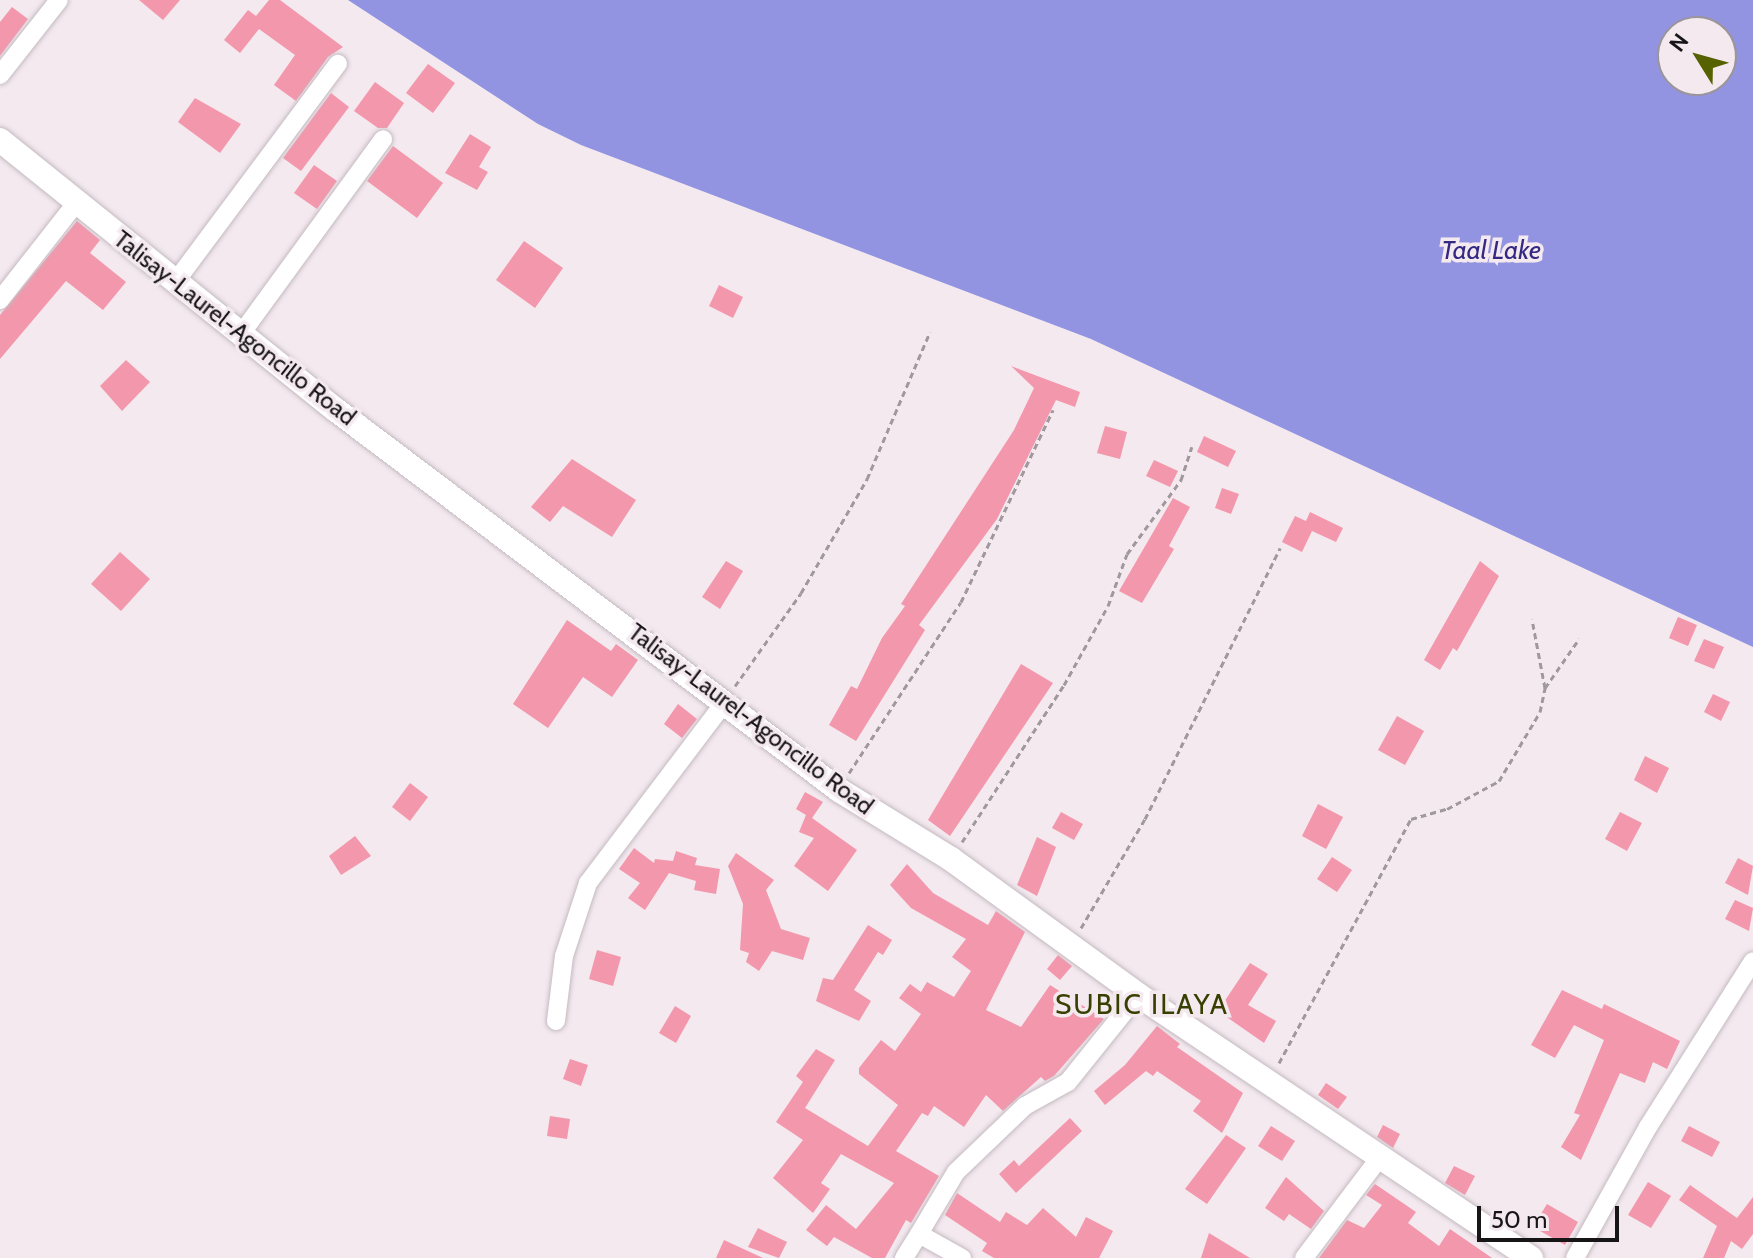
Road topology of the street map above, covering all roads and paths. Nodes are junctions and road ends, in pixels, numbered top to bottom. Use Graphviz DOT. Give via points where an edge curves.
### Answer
graph roads {
  1 [pos="59,0"];
  2 [pos="338,64"];
  3 [pos="0,75"];
  4 [pos="383,139"];
  5 [pos="0,140"];
  6 [pos="76,203"];
  7 [pos="176,281"];
  8 [pos="0,300"];
  9 [pos="930,332"];
  10 [pos="241,334"];
  11 [pos="1053,410"];
  12 [pos="1192,447"];
  13 [pos="1280,548"];
  14 [pos="1532,619"];
  15 [pos="1579,639"];
  16 [pos="1545,688"];
  17 [pos="724,703"];
  18 [pos="839,790"];
  19 [pos="951,859"];
  20 [pos="1071,945"];
  21 [pos="1753,961"];
  22 [pos="1138,995"];
  23 [pos="556,1021"];
  24 [pos="1269,1081"];
  25 [pos="1381,1156"];
  26 [pos="919,1234"];
  27 [pos="904,1258"];
  28 [pos="962,1258"];
  29 [pos="1304,1258"];
  30 [pos="1531,1258"];
  31 [pos="1575,1258"];
  1 -- 3 [label="street"];
  2 -- 7 [label="street"];
  4 -- 10 [label="street"];
  5 -- 6 [label="main road, Talisay-Laurel-Agoncillo Road"];
  6 -- 7 [label="main road, Talisay-Laurel-Agoncillo Road"];
  6 -- 8 [label="street"];
  7 -- 10 [label="main road, Talisay-Laurel-Agoncillo Road"];
  9 -- 17 [label="path" via="867,479 801,593"];
  10 -- 17 [label="main road, Talisay-Laurel-Agoncillo Road"];
  11 -- 18 [label="path" via="961,602"];
  12 -- 19 [label="path" via="1181,480 1127,554 1108,606 1064,685"];
  13 -- 20 [label="path" via="1145,819"];
  14 -- 16 [label="path"];
  15 -- 16 [label="path"];
  16 -- 24 [label="path" via="1540,712 1499,781 1447,809 1411,819"];
  17 -- 18 [label="main road, Talisay-Laurel-Agoncillo Road"];
  17 -- 23 [label="street" via="588,883 564,956"];
  18 -- 19 [label="main road, Talisay-Laurel-Agoncillo Road"];
  19 -- 20 [label="main road, Talisay-Laurel-Agoncillo Road"];
  20 -- 22 [label="main road, Talisay-Laurel-Agoncillo Road"];
  21 -- 31 [label="street" via="1648,1127"];
  22 -- 24 [label="main road, Talisay-Laurel-Agoncillo Road"];
  22 -- 26 [label="street" via="1068,1082 1025,1106 956,1172"];
  24 -- 25 [label="main road, Talisay-Laurel-Agoncillo Road"];
  25 -- 29 [label="street"];
  25 -- 30 [label="main road, Talisay-Laurel-Agoncillo Road"];
  26 -- 27 [label="street"];
  26 -- 28 [label="street"];
}
